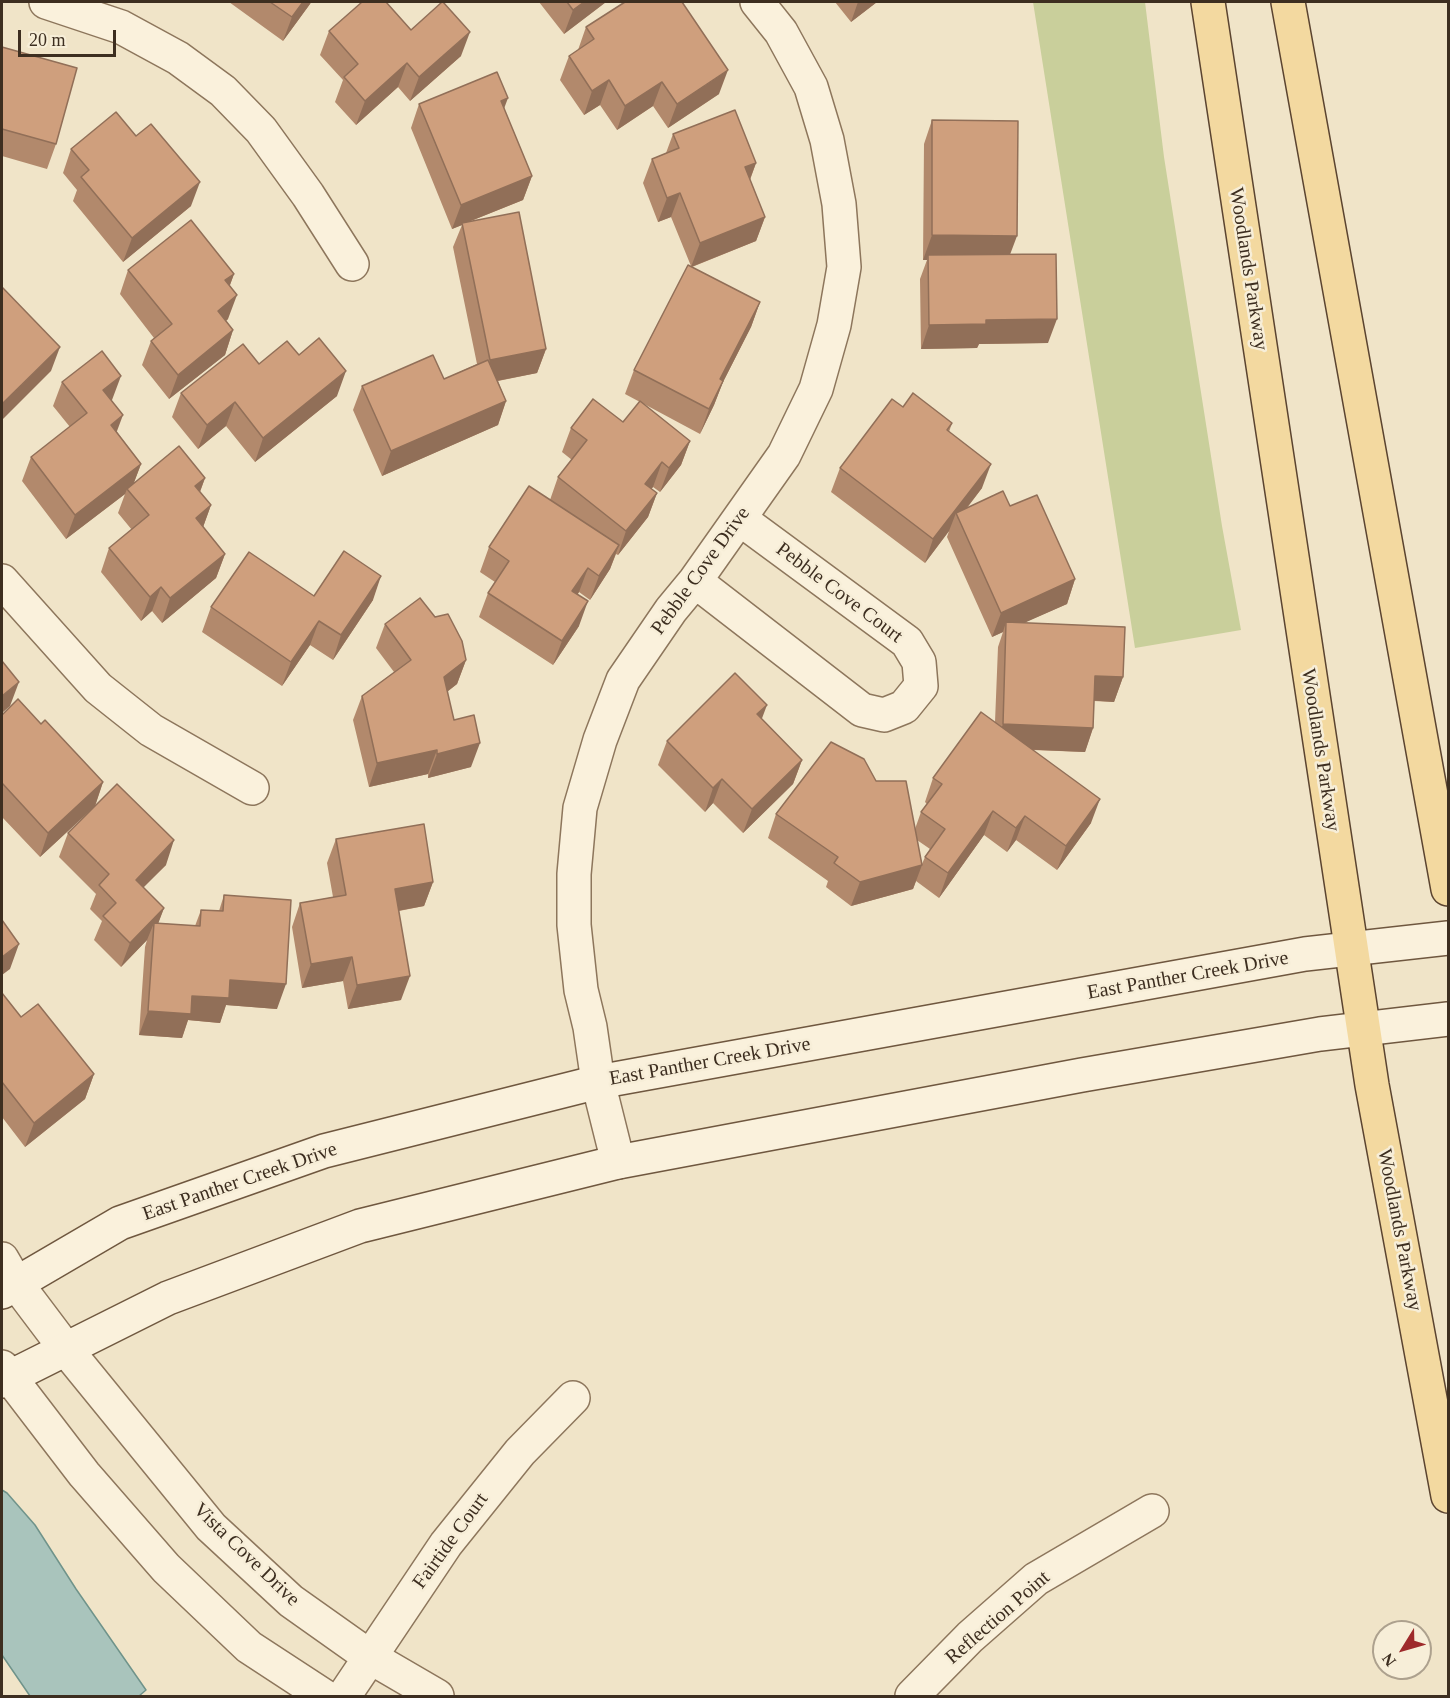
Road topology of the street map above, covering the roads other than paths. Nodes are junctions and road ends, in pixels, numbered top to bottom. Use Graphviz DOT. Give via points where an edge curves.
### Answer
graph roads {
  1 [pos="46,2"];
  2 [pos="757,2"];
  3 [pos="1208,2"];
  4 [pos="1288,2"];
  5 [pos="352,264"];
  6 [pos="740,519"];
  7 [pos="2,581"];
  8 [pos="695,581"];
  9 [pos="252,788"];
  10 [pos="1449,889"];
  11 [pos="1449,938"];
  12 [pos="1350,948"];
  13 [pos="1449,1019"];
  14 [pos="1363,1029"];
  15 [pos="598,1082"];
  16 [pos="618,1162"];
  17 [pos="6,1278"];
  18 [pos="65,1348"];
  19 [pos="4,1375"];
  20 [pos="573,1398"];
  21 [pos="1449,1496"];
  22 [pos="1152,1511"];
  23 [pos="370,1657"];
  24 [pos="324,1696"];
  25 [pos="344,1696"];
  26 [pos="437,1696"];
  27 [pos="912,1696"];
  1 -- 5 [label="street" via="121,27 178,58 223,90 261,130"];
  2 -- 6 [label="street, Pebble Cove Drive" via="781,32 811,87 839,204 844,267 834,325 816,389 784,455"];
  3 -- 12 [label="main road, Woodlands Parkway"];
  4 -- 10 [label="main road"];
  6 -- 8 [label="street, Pebble Cove Drive"];
  6 -- 8 [label="street, Pebble Cove Court" via="907,642 918,662 921,686 904,707 884,715 862,710"];
  7 -- 9 [label="street" via="98,688 151,730"];
  8 -- 15 [label="street, Pebble Cove Drive" via="623,680 580,808 574,925"];
  11 -- 12 [label="street, East Panther Creek Drive"];
  12 -- 14 [label="main road, Woodlands Parkway"];
  12 -- 15 [label="street, East Panther Creek Drive"];
  13 -- 14 [label="street"];
  14 -- 16 [label="street" via="1007,1088"];
  14 -- 21 [label="main road, Woodlands Parkway"];
  15 -- 16 [label="street, Pebble Cove Drive"];
  15 -- 17 [label="street, East Panther Creek Drive" via="324,1151 120,1223"];
  16 -- 18 [label="street" via="360,1226 168,1298"];
  17 -- 18 [label="street, Vista Cove Drive"];
  18 -- 19 [label="street"];
  18 -- 23 [label="street, Vista Cove Drive" via="211,1527 291,1601"];
  19 -- 24 [label="street" via="166,1568 249,1647"];
  20 -- 23 [label="street, Fairtide Court" via="520,1452 446,1544"];
  22 -- 27 [label="street, Reflection Point" via="1036,1579 970,1637"];
  23 -- 25 [label="street, Fairtide Court"];
  23 -- 26 [label="street, Vista Cove Drive"];
}
